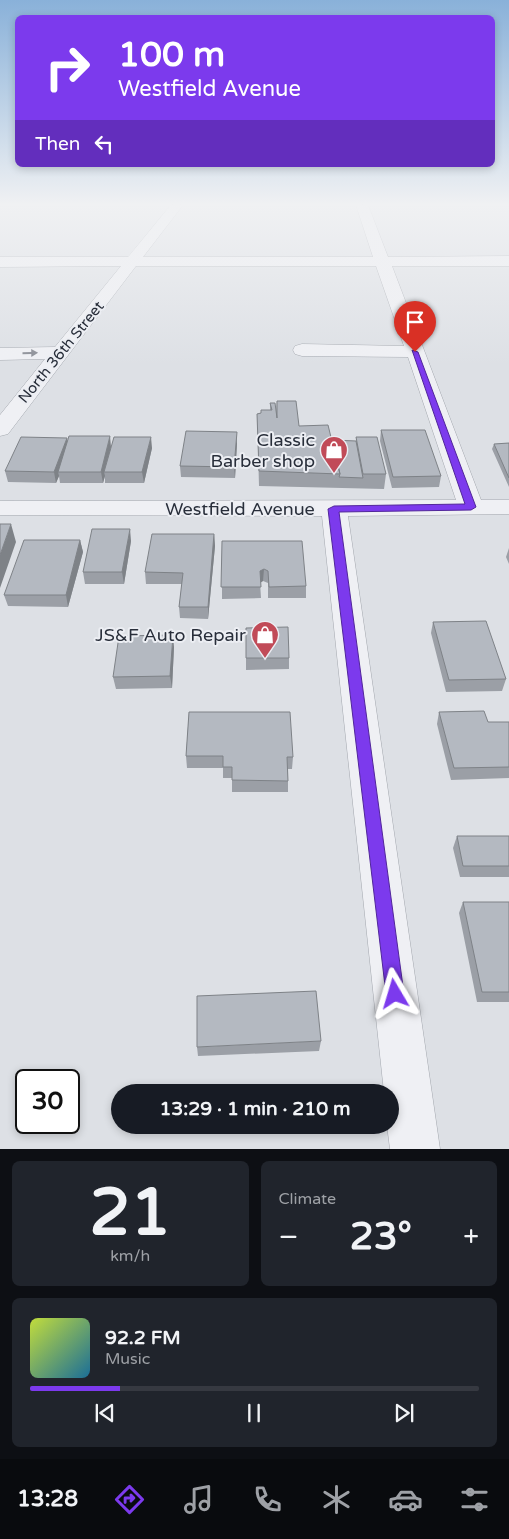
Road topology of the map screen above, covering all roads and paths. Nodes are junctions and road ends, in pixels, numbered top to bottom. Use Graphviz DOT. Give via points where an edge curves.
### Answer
graph roads {
  1 [pos="137,259"];
  2 [pos="381,259"];
  3 [pos="509,261"];
  4 [pos="0,262"];
  5 [pos="134,262"];
  6 [pos="382,262"];
  7 [pos="302,350"];
  8 [pos="415,352"];
  9 [pos="60,353"];
  10 [pos="0,354"];
  11 [pos="0,429"];
  12 [pos="471,507"];
  13 [pos="509,507"];
  14 [pos="0,508"];
  15 [pos="334,509"];
  16 [pos="415,1149"];
  1 -- 5 [label="street, North 36th Street"];
  2 -- 6 [label="street"];
  3 -- 6 [label="street"];
  4 -- 5 [label="street"];
  5 -- 6 [label="street"];
  5 -- 9 [label="street, North 36th Street"];
  6 -- 8 [label="street"];
  7 -- 8 [label="street"];
  8 -- 12 [label="street"];
  10 -- 9 [label="street, one-way"];
  9 -- 11 [label="street, North 36th Street"];
  12 -- 13 [label="street, Westfield Avenue"];
  12 -- 15 [label="street, Westfield Avenue"];
  14 -- 15 [label="street, Westfield Avenue"];
  15 -- 16 [label="street"];
}
